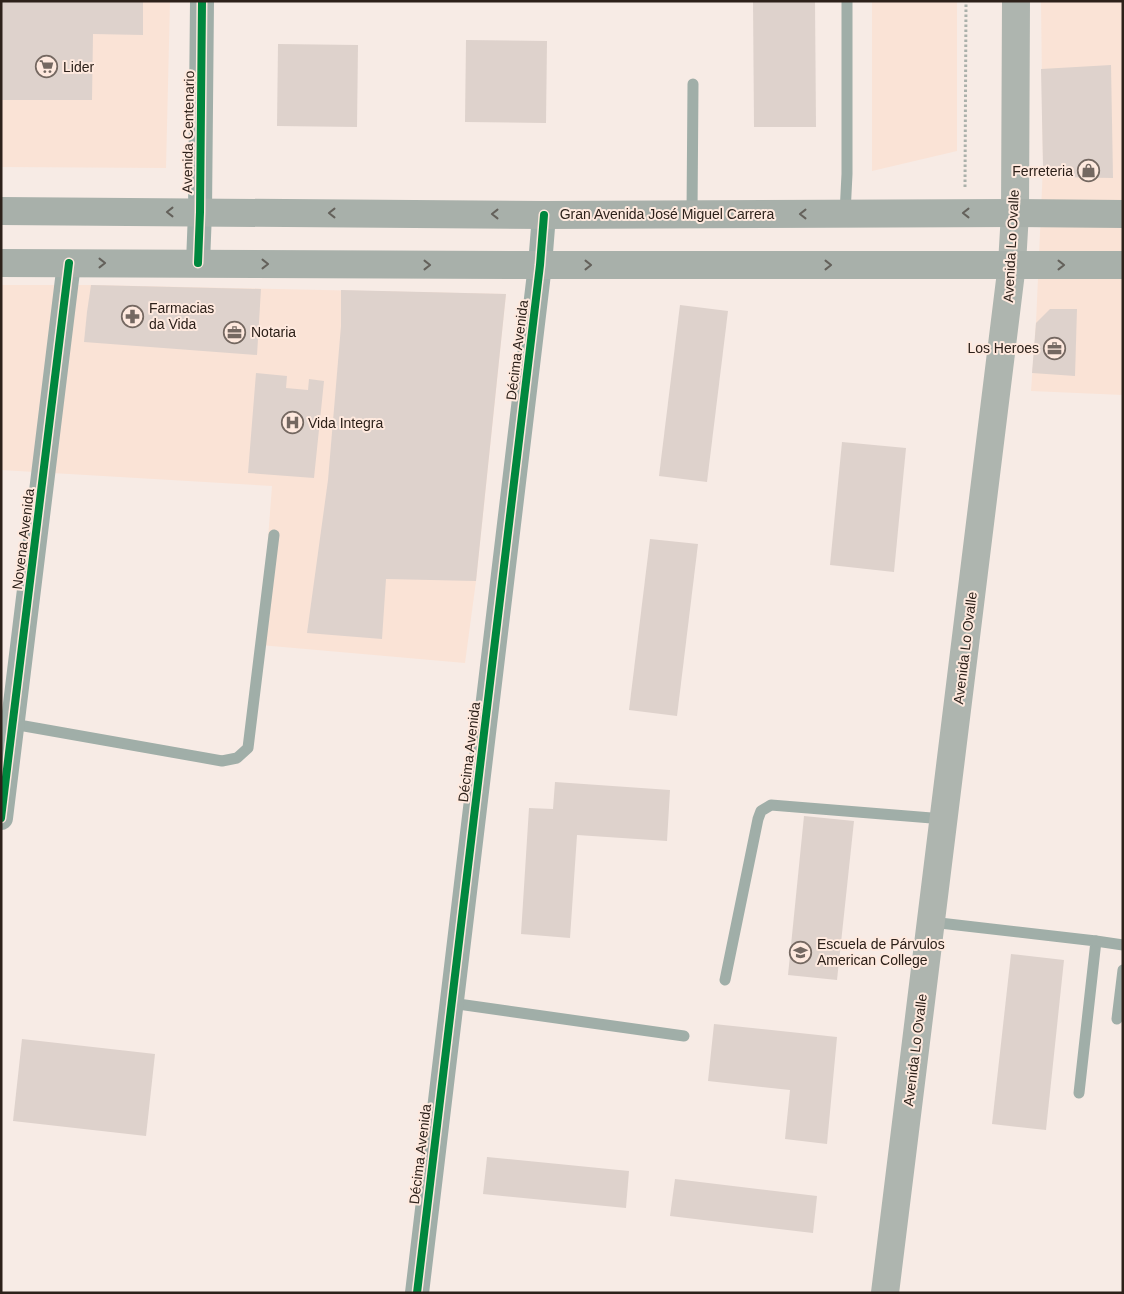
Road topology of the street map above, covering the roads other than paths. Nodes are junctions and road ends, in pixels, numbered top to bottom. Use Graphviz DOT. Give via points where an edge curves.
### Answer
graph roads {
  1 [pos="202,1"];
  2 [pos="847,1"];
  3 [pos="1016,1"];
  4 [pos="693,84"];
  5 [pos="1,211"];
  6 [pos="200,212"];
  7 [pos="1015,212"];
  8 [pos="692,214"];
  9 [pos="845,214"];
  10 [pos="1123,214"];
  11 [pos="544,215"];
  12 [pos="1,262"];
  13 [pos="69,263"];
  14 [pos="198,263"];
  15 [pos="1012,264"];
  16 [pos="1123,265"];
  17 [pos="540,266"];
  18 [pos="274,535"];
  19 [pos="13,724"];
  20 [pos="1,818"];
  21 [pos="944,819"];
  22 [pos="931,922"];
  23 [pos="1096,941"];
  24 [pos="1123,945"];
  25 [pos="1123,970"];
  26 [pos="725,980"];
  27 [pos="451,1002"];
  28 [pos="1117,1020"];
  29 [pos="684,1036"];
  30 [pos="1079,1093"];
  31 [pos="416,1293"];
  32 [pos="885,1293"];
  1 -- 6 [label="street, Avenida Centenario"];
  2 -- 9 [label="lane"];
  3 -- 7 [label="main road, Avenida Lo Ovalle"];
  4 -- 8 [label="lane"];
  6 -- 5 [label="main road, Gran Avenida José Miguel Carrera, one-way"];
  11 -- 6 [label="main road, Gran Avenida José Miguel Carrera, one-way"];
  6 -- 14 [label="street, Avenida Centenario"];
  7 -- 9 [label="main road, Gran Avenida José Miguel Carrera, one-way"];
  7 -- 10 [label="main road, Gran Avenida José Miguel Carrera"];
  7 -- 15 [label="main road, Avenida Lo Ovalle"];
  9 -- 8 [label="main road, Gran Avenida José Miguel Carrera, one-way"];
  8 -- 11 [label="main road, Gran Avenida José Miguel Carrera"];
  11 -- 17 [label="street, Décima Avenida"];
  12 -- 13 [label="main road"];
  13 -- 14 [label="main road, one-way"];
  13 -- 19 [label="street, Novena Avenida"];
  14 -- 17 [label="main road, one-way"];
  15 -- 16 [label="main road, one-way"];
  17 -- 15 [label="main road, one-way"];
  15 -- 21 [label="main road, Avenida Lo Ovalle"];
  17 -- 27 [label="street, Décima Avenida"];
  18 -- 19 [label="lane" via="248,748 237,758 222,761"];
  19 -- 20 [label="street, Novena Avenida"];
  21 -- 22 [label="main road, Avenida Lo Ovalle"];
  21 -- 26 [label="lane" via="771,805 761,811"];
  22 -- 23 [label="lane"];
  22 -- 32 [label="main road, Avenida Lo Ovalle"];
  23 -- 24 [label="lane"];
  23 -- 30 [label="lane"];
  25 -- 28 [label="lane"];
  27 -- 29 [label="lane"];
  27 -- 31 [label="street, Décima Avenida"];
}
